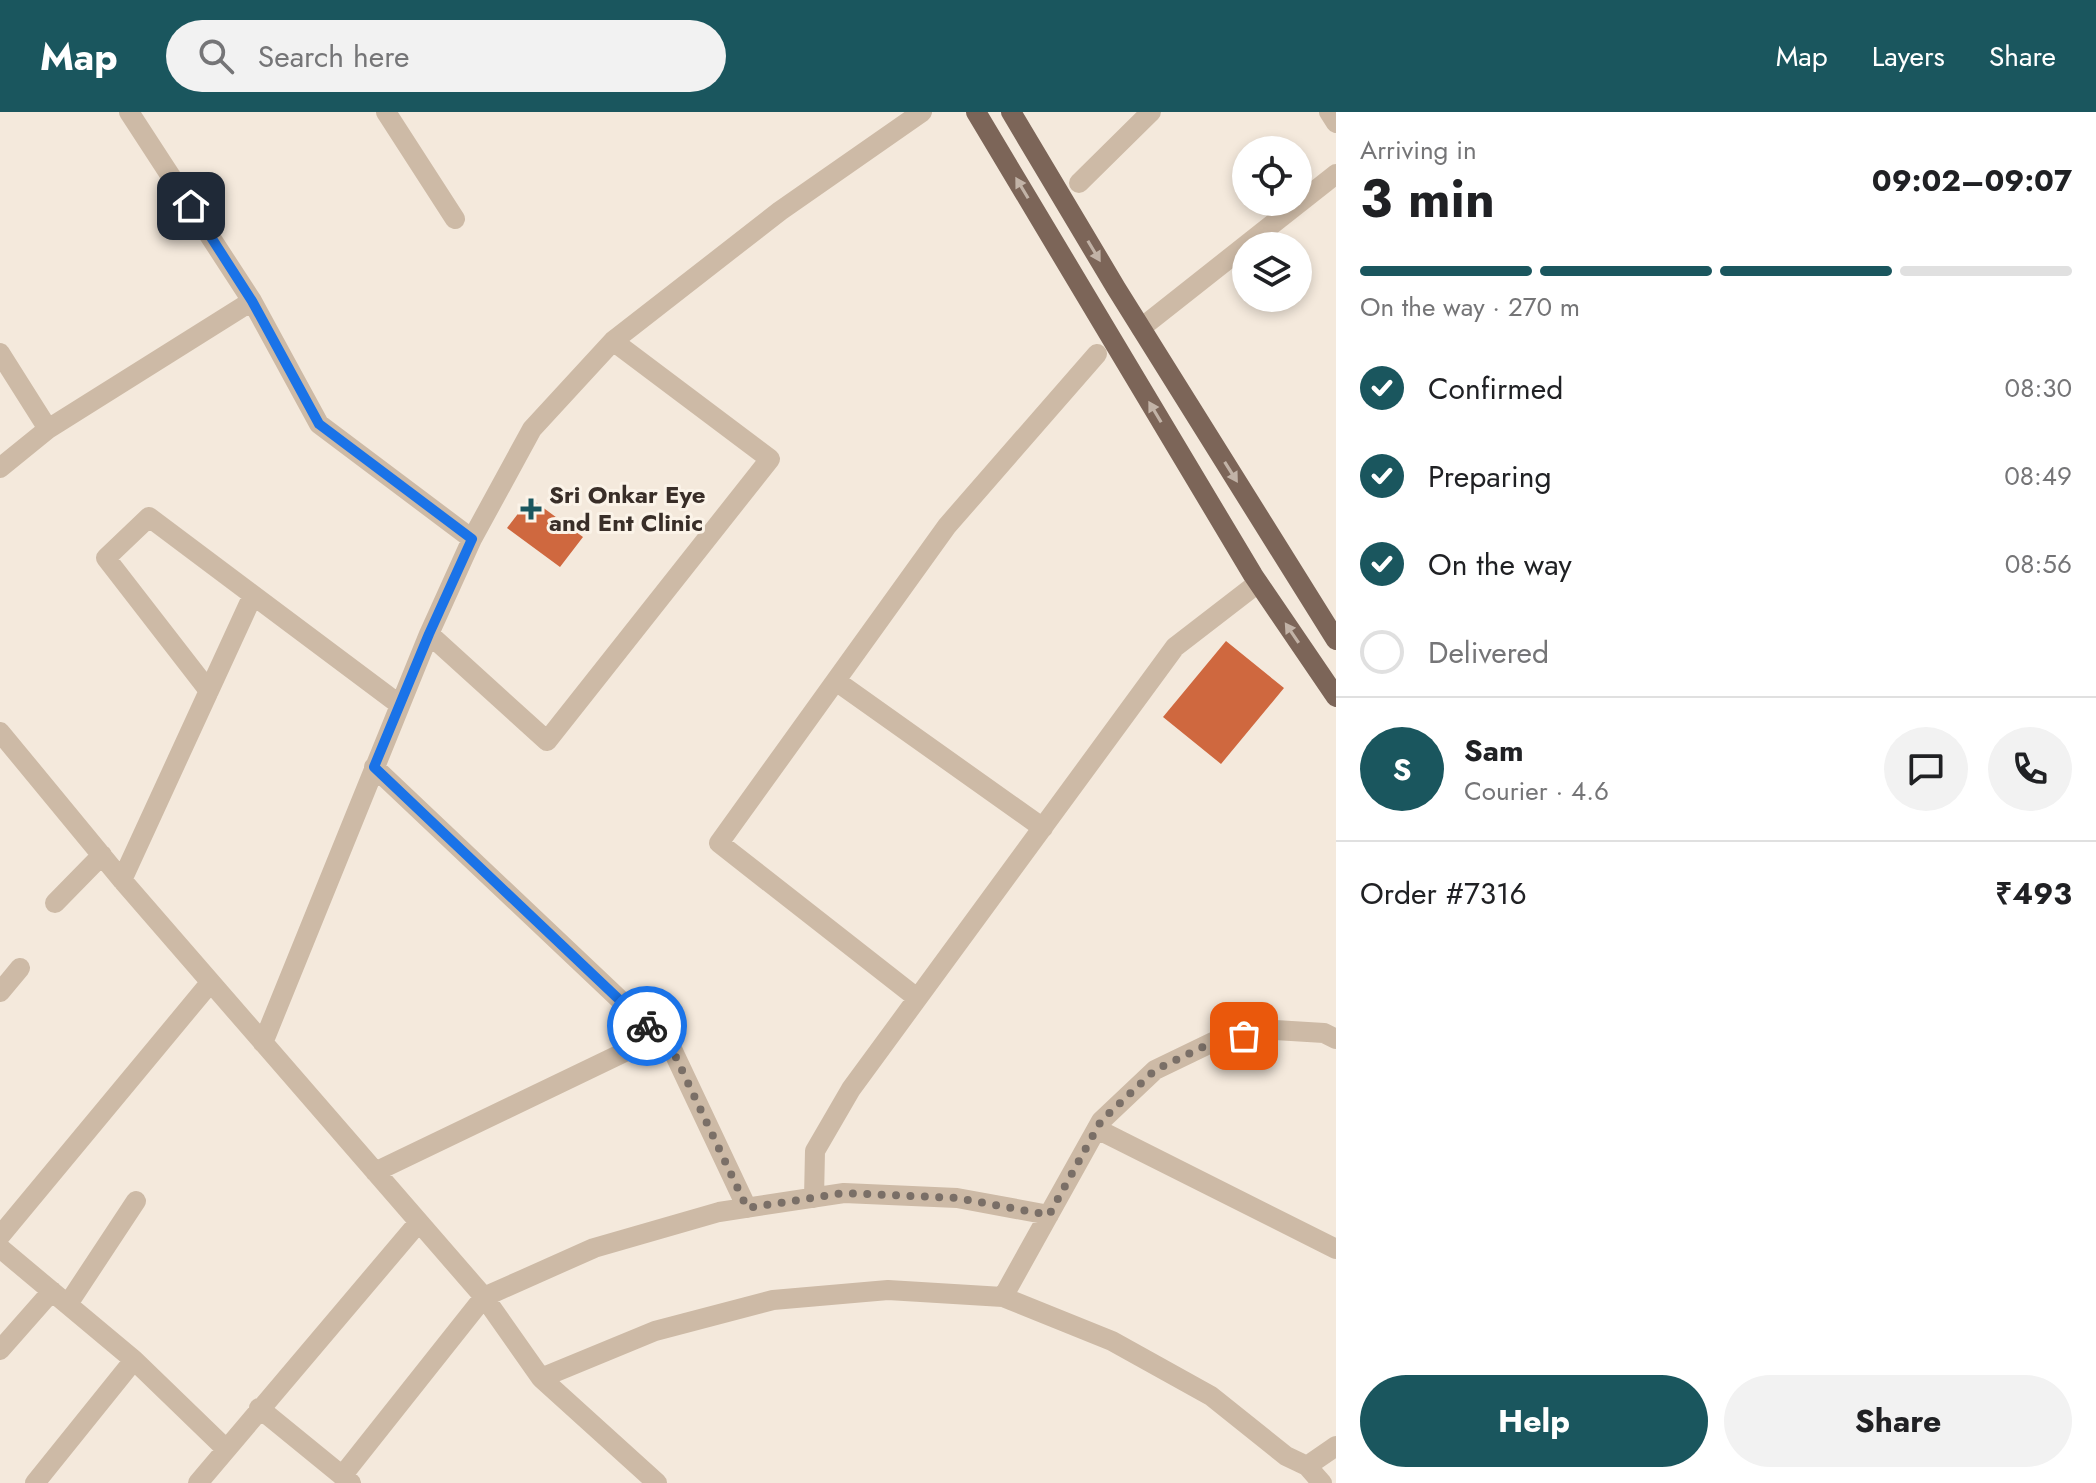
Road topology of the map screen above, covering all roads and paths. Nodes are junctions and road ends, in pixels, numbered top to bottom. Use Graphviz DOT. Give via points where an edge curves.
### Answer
graph roads {
  1 [pos="129,112"];
  2 [pos="386,112"];
  3 [pos="922,112"];
  4 [pos="976,112"];
  5 [pos="1011,112"];
  6 [pos="1151,112"];
  7 [pos="1329,112"];
  8 [pos="1336,123"];
  9 [pos="1336,174"];
  10 [pos="1079,183"];
  11 [pos="455,219"];
  12 [pos="252,301"];
  13 [pos="1141,328"];
  14 [pos="613,341"];
  15 [pos="0,353"];
  16 [pos="1097,354"];
  17 [pos="48,429"];
  18 [pos="0,468"];
  19 [pos="472,539"];
  20 [pos="1258,583"];
  21 [pos="253,595"];
  22 [pos="429,634"];
  23 [pos="1336,640"];
  24 [pos="836,681"];
  25 [pos="209,691"];
  26 [pos="1336,697"];
  27 [pos="400,705"];
  28 [pos="0,732"];
  29 [pos="374,767"];
  30 [pos="1043,828"];
  31 [pos="102,855"];
  32 [pos="122,880"];
  33 [pos="55,903"];
  34 [pos="20,968"];
  35 [pos="210,983"];
  36 [pos="0,992"];
  37 [pos="917,998"];
  38 [pos="658,1036"];
  39 [pos="1336,1039"];
  40 [pos="263,1043"];
  41 [pos="1097,1129"];
  42 [pos="375,1172"];
  43 [pos="814,1198"];
  44 [pos="136,1201"];
  45 [pos="747,1208"];
  46 [pos="1049,1215"];
  47 [pos="419,1222"];
  48 [pos="0,1236"];
  49 [pos="0,1248"];
  50 [pos="1336,1249"];
  51 [pos="484,1297"];
  52 [pos="1003,1297"];
  53 [pos="60,1298"];
  54 [pos="0,1350"];
  55 [pos="134,1360"];
  56 [pos="541,1378"];
  57 [pos="259,1408"];
  58 [pos="1336,1446"];
  59 [pos="226,1449"];
  60 [pos="1307,1466"];
  61 [pos="346,1479"];
  62 [pos="35,1483"];
  63 [pos="198,1483"];
  64 [pos="657,1483"];
  65 [pos="1322,1483"];
  1 -- 12 [label="street"];
  2 -- 11 [label="street"];
  3 -- 14 [label="street" via="780,211"];
  20 -- 4 [label="main road, one-way"];
  5 -- 13 [label="main road, one-way"];
  6 -- 10 [label="street"];
  7 -- 8 [label="street"];
  9 -- 13 [label="street"];
  12 -- 17 [label="street"];
  12 -- 19 [label="street" via="319,424"];
  13 -- 23 [label="main road, one-way"];
  14 -- 19 [label="street" via="532,429"];
  14 -- 22 [label="street" via="770,459 547,741"];
  15 -- 17 [label="street"];
  16 -- 24 [label="street" via="947,526"];
  17 -- 18 [label="street"];
  19 -- 22 [label="street"];
  26 -- 20 [label="main road, one-way"];
  20 -- 30 [label="street" via="1175,647"];
  21 -- 25 [label="street"];
  21 -- 25 [label="street" via="149,517 106,558"];
  21 -- 27 [label="street"];
  22 -- 27 [label="street"];
  24 -- 30 [label="street"];
  24 -- 37 [label="street" via="719,843"];
  25 -- 32 [label="street"];
  27 -- 29 [label="street"];
  28 -- 31 [label="street"];
  29 -- 38 [label="street"];
  29 -- 40 [label="street"];
  30 -- 37 [label="street"];
  31 -- 32 [label="street"];
  31 -- 33 [label="street"];
  32 -- 35 [label="street"];
  34 -- 36 [label="street"];
  35 -- 40 [label="street"];
  35 -- 48 [label="street"];
  37 -- 43 [label="street" via="851,1089 815,1151"];
  38 -- 42 [label="street"];
  38 -- 45 [label="street" via="672,1049"];
  39 -- 41 [label="street" via="1324,1033 1275,1030 1213,1042 1155,1070"];
  40 -- 42 [label="street"];
  41 -- 46 [label="street"];
  41 -- 50 [label="street"];
  42 -- 47 [label="street"];
  43 -- 45 [label="street"];
  43 -- 46 [label="street" via="844,1193 957,1198"];
  44 -- 53 [label="street"];
  45 -- 51 [label="street" via="594,1248"];
  46 -- 52 [label="street"];
  47 -- 51 [label="street"];
  47 -- 57 [label="street"];
  49 -- 53 [label="street"];
  51 -- 56 [label="street"];
  51 -- 61 [label="street"];
  52 -- 56 [label="street" via="888,1290 773,1300 655,1331"];
  52 -- 60 [label="street" via="1112,1341 1211,1396 1286,1456"];
  53 -- 54 [label="street"];
  53 -- 55 [label="street"];
  55 -- 59 [label="street"];
  55 -- 62 [label="street"];
  56 -- 64 [label="street"];
  57 -- 59 [label="street"];
  57 -- 61 [label="street"];
  58 -- 60 [label="street"];
  59 -- 63 [label="street"];
  60 -- 65 [label="street"];
}
